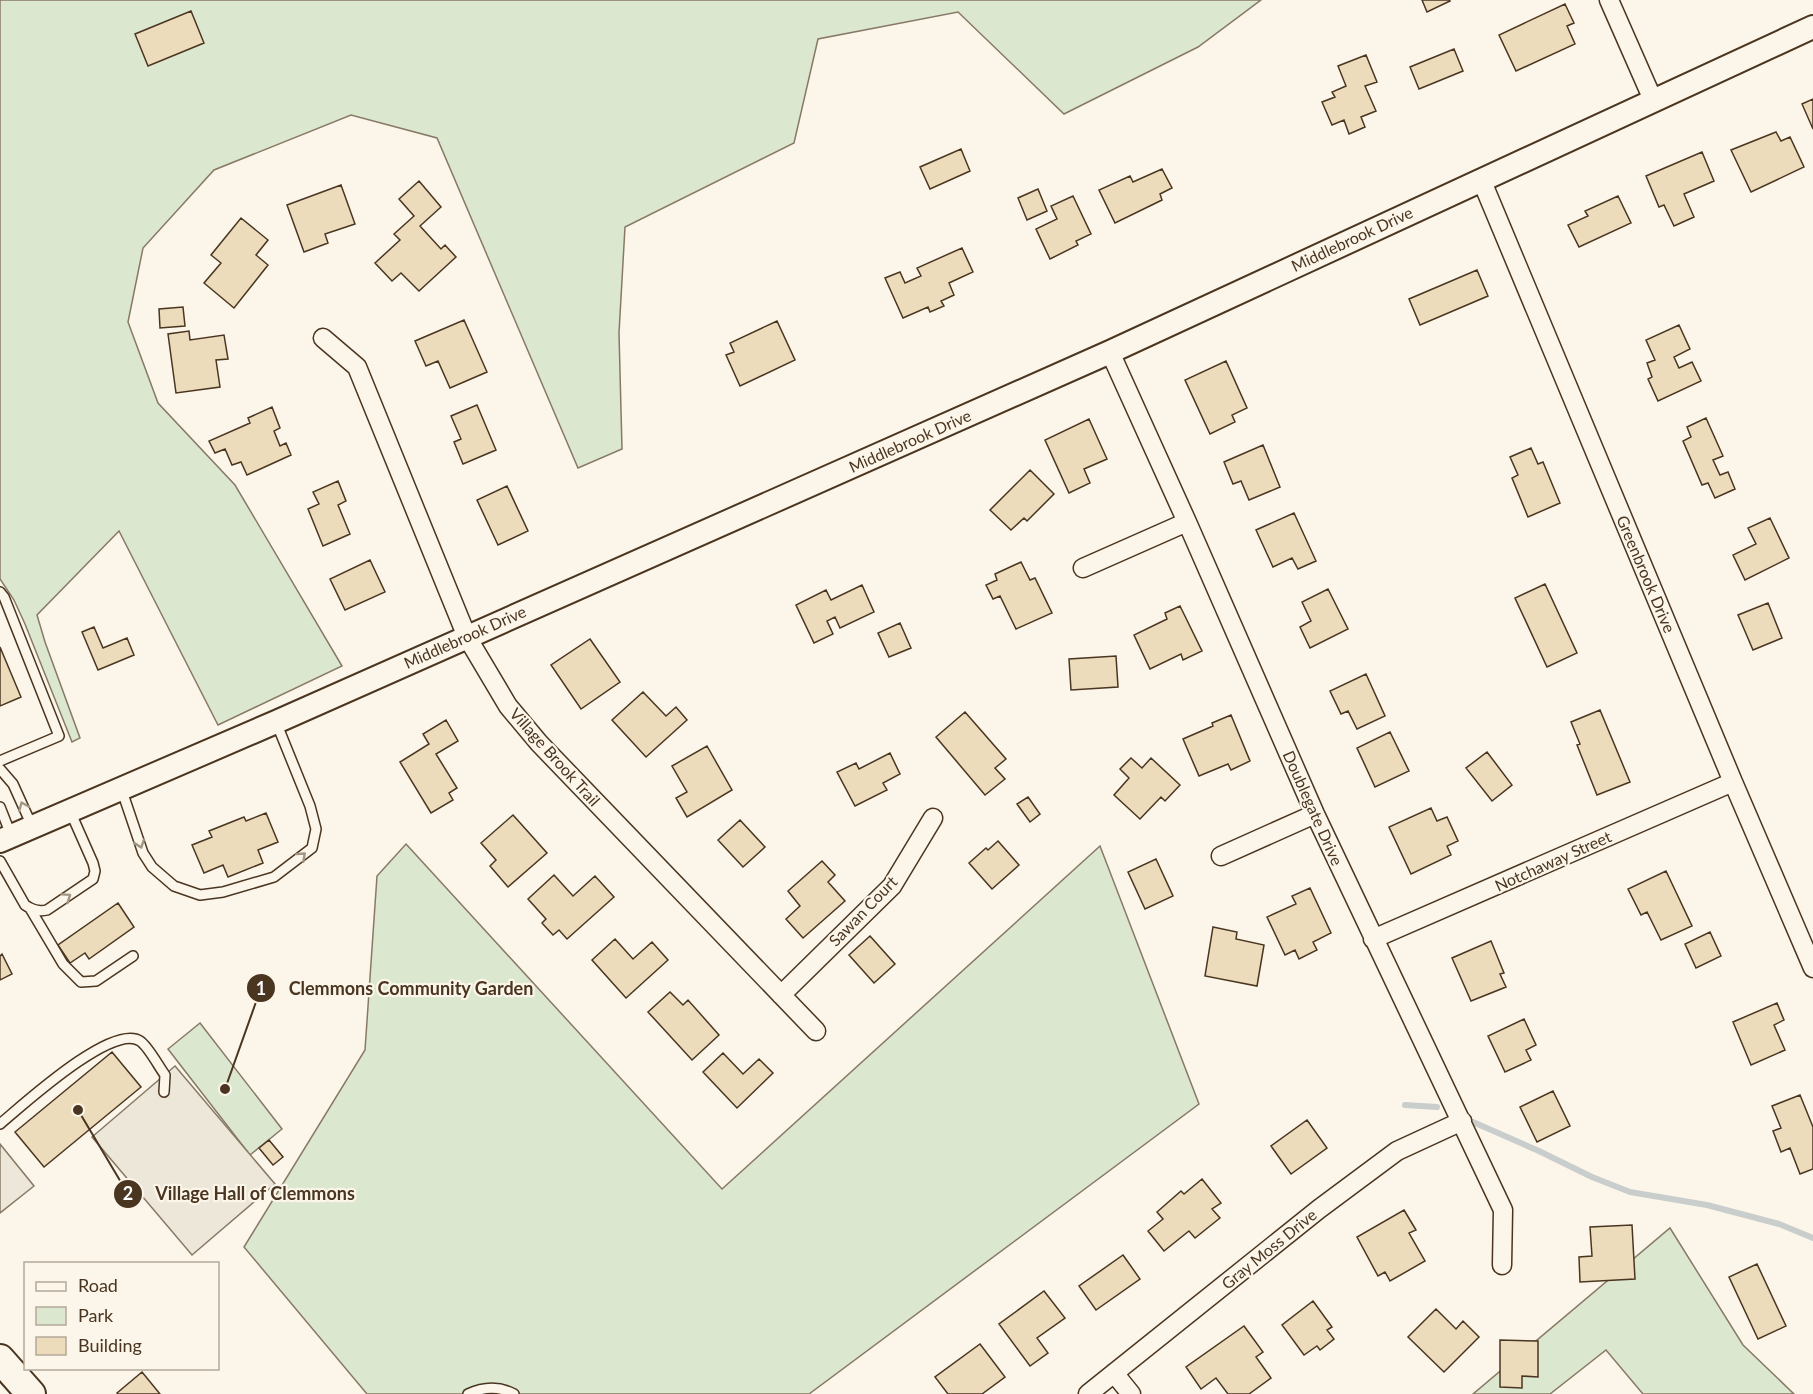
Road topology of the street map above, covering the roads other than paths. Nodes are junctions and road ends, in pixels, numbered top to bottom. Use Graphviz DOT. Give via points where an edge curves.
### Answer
graph roads {
  1 [pos="1608,0"];
  2 [pos="1813,27"];
  3 [pos="1653,100"];
  4 [pos="1481,179"];
  5 [pos="323,338"];
  6 [pos="1110,352"];
  7 [pos="1187,522"];
  8 [pos="1083,568"];
  9 [pos="0,592"];
  10 [pos="467,636"];
  11 [pos="276,722"];
  12 [pos="0,761"];
  13 [pos="0,769"];
  14 [pos="1733,782"];
  15 [pos="121,788"];
  16 [pos="0,807"];
  17 [pos="70,811"];
  18 [pos="1315,814"];
  19 [pos="933,818"];
  20 [pos="14,835"];
  21 [pos="1221,856"];
  22 [pos="0,861"];
  23 [pos="31,910"];
  24 [pos="1373,939"];
  25 [pos="133,956"];
  26 [pos="1813,968"];
  27 [pos="781,995"];
  28 [pos="816,1031"];
  29 [pos="164,1092"];
  30 [pos="1462,1121"];
  31 [pos="0,1124"];
  32 [pos="1502,1265"];
  33 [pos="0,1359"];
  34 [pos="1114,1373"];
  35 [pos="31,1394"];
  36 [pos="468,1394"];
  37 [pos="514,1394"];
  38 [pos="1088,1394"];
  39 [pos="1131,1394"];
  1 -- 3 [label="street"];
  2 -- 3 [label="street, Middlebrook Drive"];
  3 -- 4 [label="street, Middlebrook Drive"];
  4 -- 6 [label="street, Middlebrook Drive"];
  4 -- 14 [label="street, Greenbrook Drive"];
  5 -- 10 [label="street, Village Brook Trail" via="357,367"];
  6 -- 7 [label="street, Doublegate Drive"];
  6 -- 10 [label="street, Middlebrook Drive"];
  7 -- 8 [label="street"];
  7 -- 18 [label="street, Doublegate Drive"];
  9 -- 12 [label="lane" via="59,736"];
  10 -- 11 [label="street, Middlebrook Drive"];
  10 -- 27 [label="street, Village Brook Trail" via="508,706 539,743"];
  11 -- 15 [label="street, Middlebrook Drive"];
  15 -- 11 [label="lane, one-way" via="143,853 152,867 174,886 200,895 274,877 312,848 316,829"];
  20 -- 13 [label="lane, one-way" via="14,784"];
  14 -- 24 [label="street, Notchaway Street"];
  14 -- 26 [label="street, Greenbrook Drive"];
  15 -- 17 [label="street, Middlebrook Drive"];
  16 -- 20 [label="lane"];
  17 -- 20 [label="street, Middlebrook Drive"];
  23 -- 17 [label="lane, one-way" via="47,910 93,879 95,871"];
  18 -- 21 [label="street"];
  18 -- 24 [label="street, Doublegate Drive"];
  19 -- 27 [label="street, Sawan Court" via="892,886"];
  22 -- 23 [label="lane"];
  23 -- 25 [label="lane" via="63,964 81,982 96,981"];
  24 -- 30 [label="street, Doublegate Drive"];
  27 -- 28 [label="street, Village Brook Trail"];
  29 -- 31 [label="lane" via="165,1075 159,1066 140,1041 124,1037 60,1074"];
  30 -- 32 [label="street, Doublegate Drive" via="1503,1210"];
  30 -- 34 [label="street, Gray Moss Drive" via="1396,1151"];
  33 -- 35 [label="main road"];
  34 -- 38 [label="street, Gray Moss Drive"];
  34 -- 39 [label="street"];
  36 -- 37 [label="lane" via="481,1388"];
}
